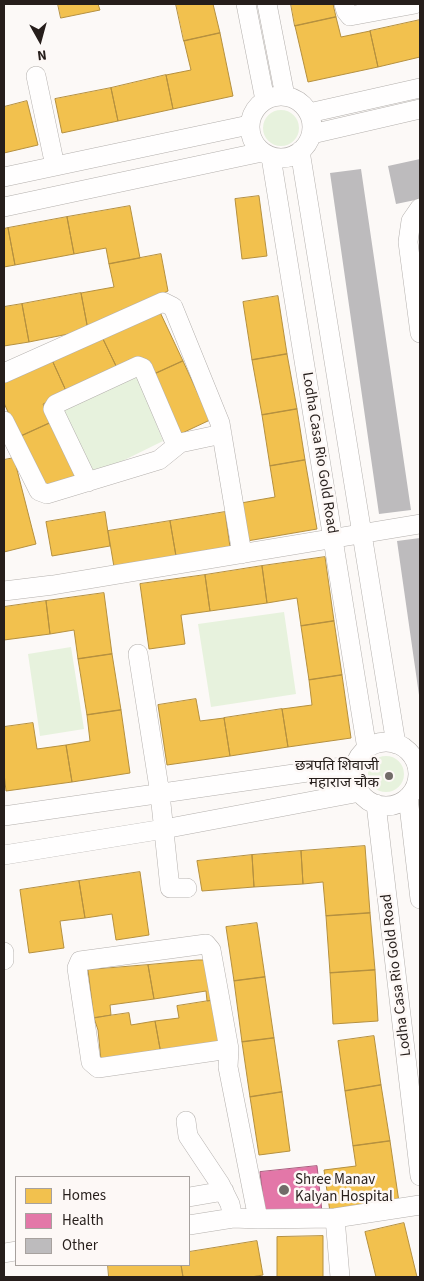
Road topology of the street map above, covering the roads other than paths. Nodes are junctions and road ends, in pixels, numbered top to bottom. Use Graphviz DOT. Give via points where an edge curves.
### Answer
graph roads {
  1 [pos="246,4"];
  2 [pos="267,4"];
  3 [pos="344,4"];
  4 [pos="415,4"];
  5 [pos="36,76"];
  6 [pos="420,88"];
  7 [pos="285,96"];
  8 [pos="265,100"];
  9 [pos="420,109"];
  10 [pos="309,113"];
  11 [pos="249,125"];
  12 [pos="312,134"];
  13 [pos="300,151"];
  14 [pos="266,154"];
  15 [pos="55,166"];
  16 [pos="4,177"];
  17 [pos="4,207"];
  18 [pos="420,208"];
  19 [pos="420,334"];
  20 [pos="4,373"];
  21 [pos="4,421"];
  22 [pos="222,434"];
  23 [pos="176,445"];
  24 [pos="88,482"];
  25 [pos="420,524"];
  26 [pos="362,534"];
  27 [pos="332,539"];
  28 [pos="242,554"];
  29 [pos="4,591"];
  30 [pos="138,654"];
  31 [pos="396,744"];
  32 [pos="361,757"];
  33 [pos="417,757"];
  34 [pos="360,792"];
  35 [pos="160,794"];
  36 [pos="408,797"];
  37 [pos="376,804"];
  38 [pos="4,816"];
  39 [pos="164,829"];
  40 [pos="4,855"];
  41 [pos="187,888"];
  42 [pos="420,899"];
  43 [pos="4,952"];
  44 [pos="4,960"];
  45 [pos="229,1049"];
  46 [pos="186,1121"];
  47 [pos="420,1176"];
  48 [pos="224,1191"];
  49 [pos="190,1197"];
  50 [pos="420,1205"];
  51 [pos="233,1218"];
  52 [pos="335,1218"];
  53 [pos="258,1219"];
  54 [pos="190,1225"];
  55 [pos="340,1277"];
  1 -- 8 [label="street"];
  2 -- 7 [label="street"];
  3 -- 4 [label="street" via="350,16"];
  5 -- 15 [label="street"];
  6 -- 10 [label="street"];
  7 -- 8 [label="street"];
  7 -- 10 [label="street" via="295,99"];
  8 -- 11 [label="street" via="257,106"];
  9 -- 12 [label="street"];
  10 -- 12 [label="street"];
  11 -- 14 [label="street, Lodha Casa Rio Gold Road" via="254,144"];
  11 -- 15 [label="street"];
  12 -- 13 [label="street"];
  13 -- 14 [label="street" via="281,158"];
  13 -- 26 [label="street, Lodha Casa Rio Gold Road"];
  14 -- 17 [label="street"];
  14 -- 27 [label="street, Lodha Casa Rio Gold Road"];
  15 -- 16 [label="street"];
  18 -- 19 [label="street" via="411,221 408,242"];
  20 -- 22 [label="street" via="163,302 173,307"];
  21 -- 24 [label="street" via="39,491 47,494"];
  22 -- 23 [label="street"];
  22 -- 28 [label="street"];
  23 -- 24 [label="street" via="159,460"];
  23 -- 24 [label="street" via="143,368 138,366 56,404 53,409"];
  25 -- 26 [label="street"];
  26 -- 27 [label="street"];
  26 -- 31 [label="street, Lodha Casa Rio Gold Road"];
  27 -- 28 [label="street"];
  27 -- 32 [label="street, Lodha Casa Rio Gold Road"];
  28 -- 29 [label="street"];
  30 -- 35 [label="street"];
  31 -- 32 [label="street" via="379,743"];
  31 -- 33 [label="street"];
  32 -- 34 [label="street, Lodha Casa Rio Gold Road" via="354,772"];
  32 -- 35 [label="street"];
  33 -- 36 [label="street" via="418,782"];
  34 -- 37 [label="street"];
  34 -- 39 [label="street"];
  35 -- 38 [label="street"];
  35 -- 39 [label="street"];
  36 -- 37 [label="street" via="396,804"];
  36 -- 42 [label="street"];
  37 -- 47 [label="street, Lodha Casa Rio Gold Road"];
  39 -- 40 [label="street"];
  39 -- 41 [label="street" via="170,888"];
  43 -- 44 [label="street"];
  45 -- 45 [label="street" via="211,950 206,944 80,961 77,968 91,1062 98,1068"];
  45 -- 53 [label="street" via="228,1067"];
  46 -- 48 [label="street" via="188,1136"];
  48 -- 49 [label="street"];
  48 -- 51 [label="street"];
  50 -- 52 [label="street"];
  51 -- 53 [label="street"];
  51 -- 54 [label="street"];
  52 -- 53 [label="street"];
  52 -- 55 [label="street"];
}
